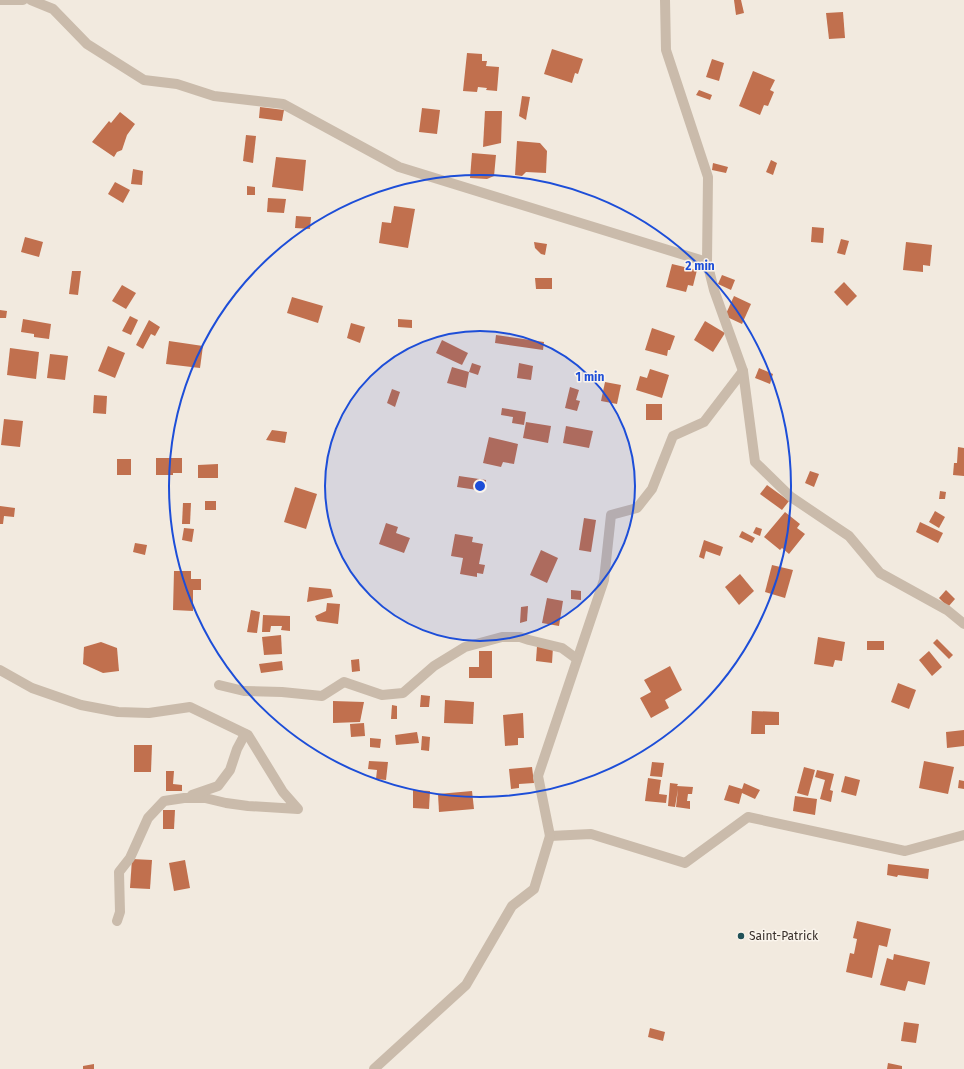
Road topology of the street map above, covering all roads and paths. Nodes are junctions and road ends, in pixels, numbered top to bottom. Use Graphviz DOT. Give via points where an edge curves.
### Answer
graph roads {
  1 [pos="0,0"];
  2 [pos="23,0"];
  3 [pos="31,0"];
  4 [pos="665,0"];
  5 [pos="707,262"];
  6 [pos="743,371"];
  7 [pos="964,624"];
  8 [pos="577,659"];
  9 [pos="2,674"];
  10 [pos="219,685"];
  11 [pos="245,734"];
  12 [pos="184,798"];
  13 [pos="964,835"];
  14 [pos="550,836"];
  15 [pos="117,921"];
  16 [pos="374,1069"];
  1 -- 2 [label="street"];
  3 -- 5 [label="street" via="53,9 87,44 144,80 177,84 214,96 283,104 399,166"];
  4 -- 5 [label="street" via="666,50 708,177"];
  5 -- 6 [label="street" via="714,290"];
  6 -- 7 [label="street" via="755,462 791,498 849,536 880,573 947,610"];
  6 -- 8 [label="street" via="704,422 674,436 652,489 637,508 611,515 604,580"];
  8 -- 10 [label="street" via="562,648 520,637 502,637 466,647 434,666 403,693 382,695 344,682 322,696 244,691"];
  8 -- 14 [label="street" via="538,776"];
  9 -- 11 [label="street" via="32,688 81,705 118,712 149,713 190,707"];
  11 -- 12 [label="street" via="230,770 218,786"];
  11 -- 12 [label="street" via="283,792 298,809 248,806 206,798"];
  12 -- 15 [label="street" via="164,801 148,818 130,858 119,872 120,912"];
  13 -- 14 [label="street" via="905,851 748,817 685,863 591,834"];
  14 -- 16 [label="street" via="534,889 512,906 466,986"];
}
